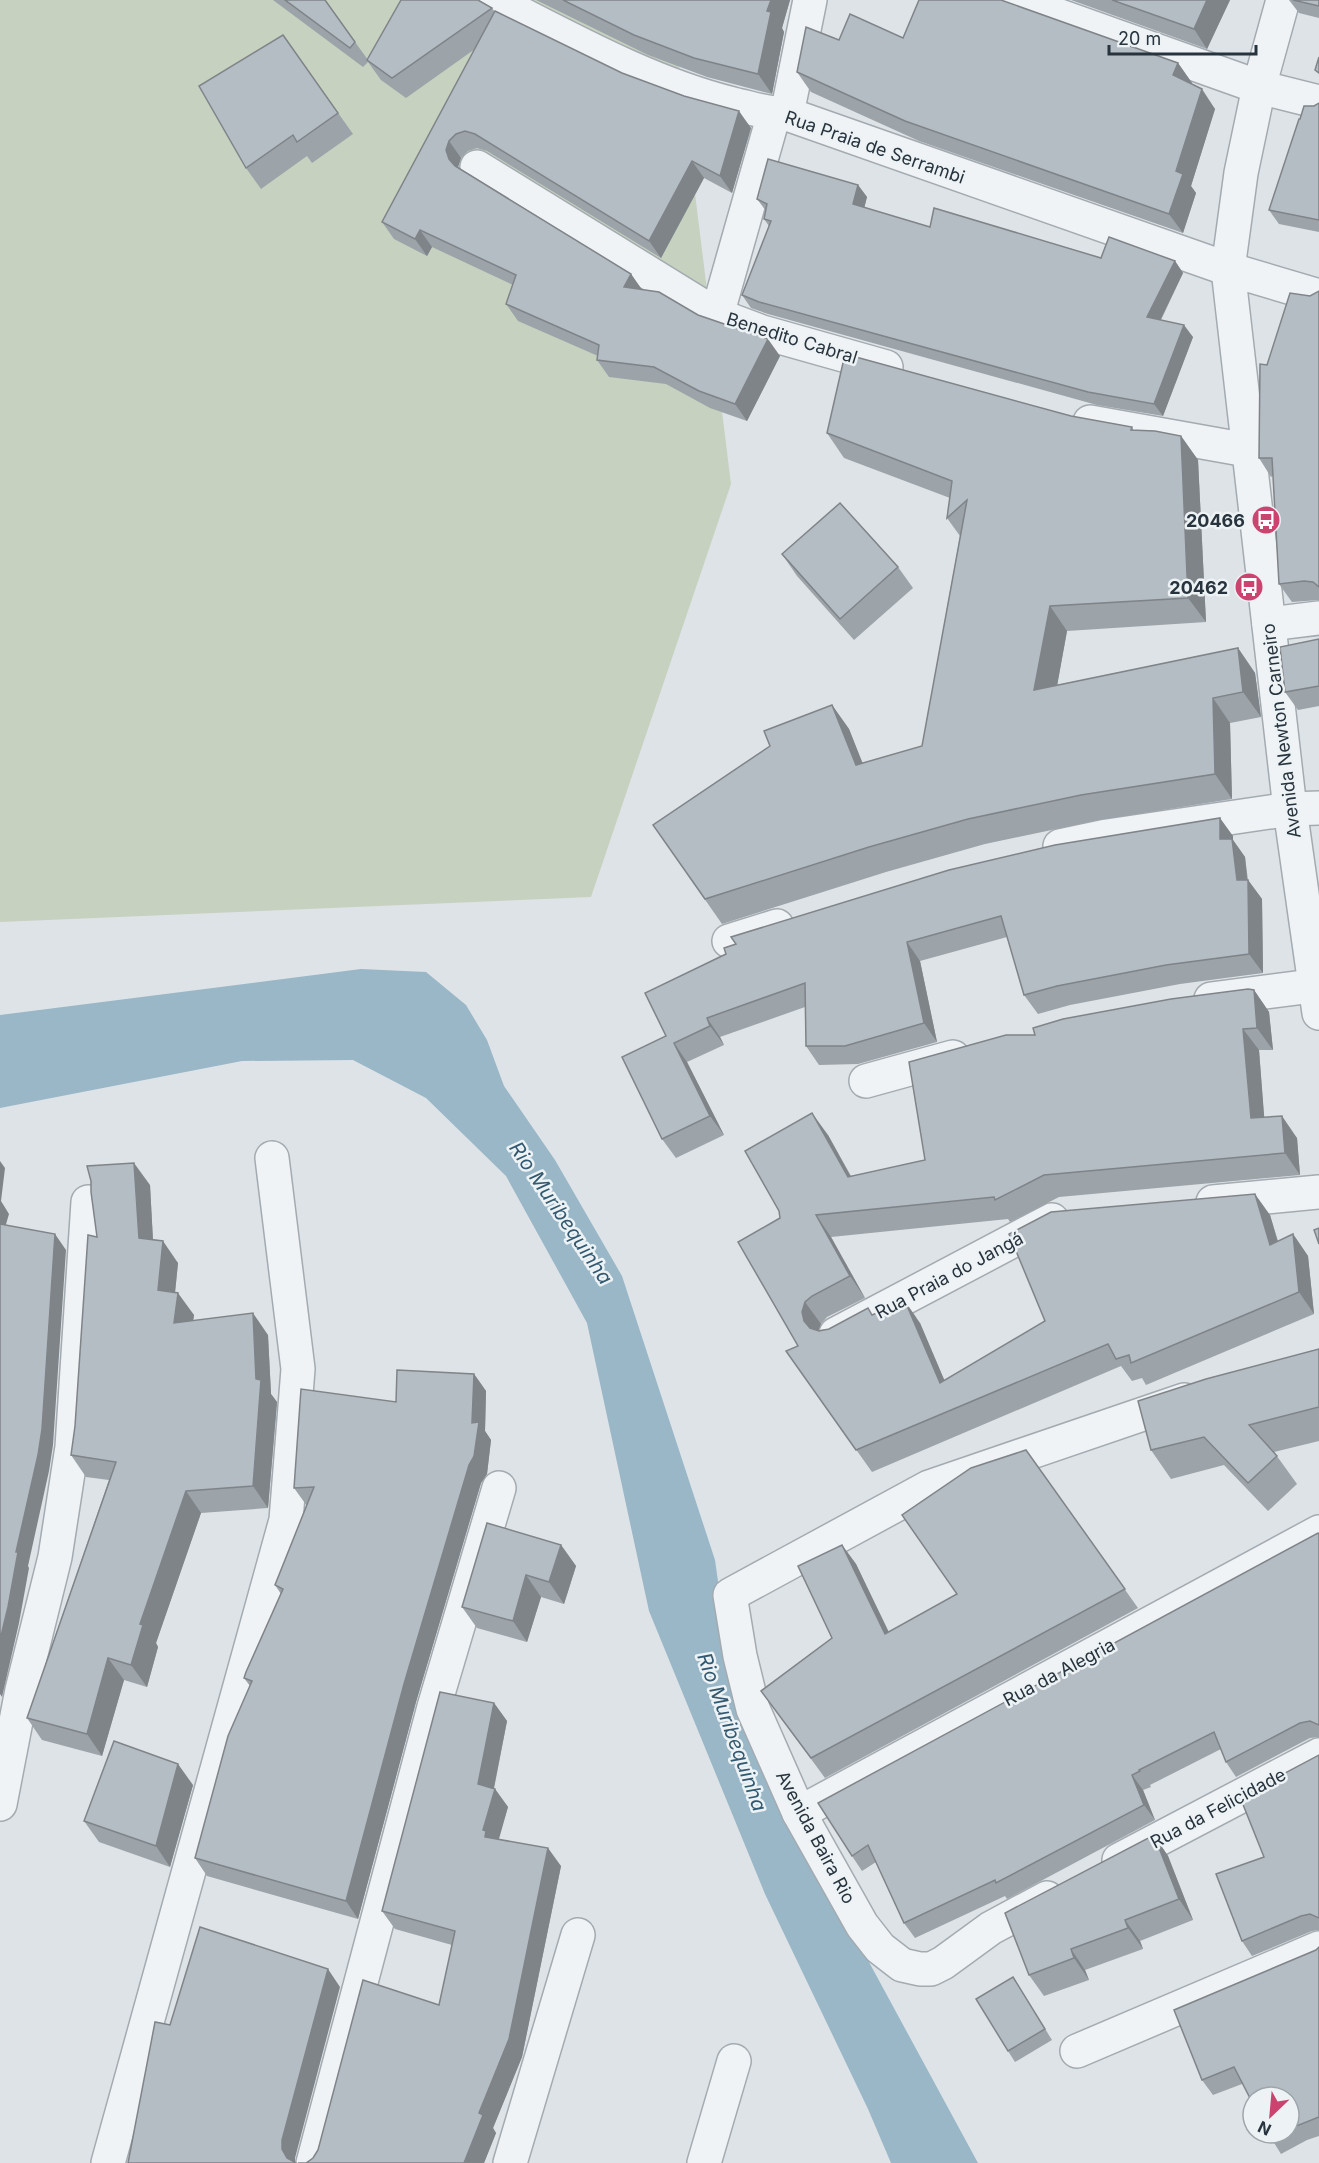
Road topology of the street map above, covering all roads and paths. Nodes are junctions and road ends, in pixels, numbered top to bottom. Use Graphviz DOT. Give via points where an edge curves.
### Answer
graph roads {
  1 [pos="494,0"];
  2 [pos="810,0"];
  3 [pos="1015,0"];
  4 [pos="1283,0"];
  5 [pos="1259,87"];
  6 [pos="1319,102"];
  7 [pos="780,114"];
  8 [pos="477,167"];
  9 [pos="1228,269"];
  10 [pos="1319,296"];
  11 [pos="717,315"];
  12 [pos="910,374"];
  13 [pos="1058,414"];
  14 [pos="1247,450"];
  15 [pos="1319,618"];
  16 [pos="1269,624"];
  17 [pos="1305,808"];
  18 [pos="1026,854"];
  19 [pos="806,917"];
  20 [pos="729,941"];
  21 [pos="1318,995"];
  22 [pos="1183,1002"];
  23 [pos="986,1048"];
  24 [pos="866,1082"];
  25 [pos="272,1158"];
  26 [pos="1319,1192"];
  27 [pos="88,1202"];
  28 [pos="1178,1205"];
  29 [pos="1073,1215"];
  30 [pos="836,1334"];
  31 [pos="1208,1392"];
  32 [pos="499,1488"];
  33 [pos="1319,1532"];
  34 [pos="1319,1755"];
  35 [pos="0,1804"];
  36 [pos="800,1813"];
  37 [pos="991,1928"];
  38 [pos="578,1935"];
  39 [pos="1319,1948"];
  40 [pos="1077,2051"];
  41 [pos="734,2061"];
  42 [pos="108,2163"];
  43 [pos="313,2163"];
  44 [pos="510,2163"];
  45 [pos="704,2163"];
  1 -- 7 [label="street, Rua Praia de Serrambi" via="659,79 705,97"];
  2 -- 7 [label="street"];
  3 -- 5 [label="street"];
  4 -- 5 [label="street, Avenida Newton Carneiro"];
  5 -- 6 [label="street"];
  5 -- 9 [label="street, Avenida Newton Carneiro" via="1241,173"];
  7 -- 9 [label="street, Rua Praia de Serrambi"];
  7 -- 11 [label="street"];
  8 -- 11 [label="street, Benedito Cabral"];
  9 -- 10 [label="street, Rua Praia de Serrambi"];
  9 -- 14 [label="street, Avenida Newton Carneiro"];
  11 -- 12 [label="street, Benedito Cabral" via="762,332"];
  13 -- 14 [label="street"];
  14 -- 16 [label="street, Avenida Newton Carneiro"];
  15 -- 16 [label="street"];
  16 -- 17 [label="street, Avenida Newton Carneiro"];
  17 -- 18 [label="street" via="1107,836"];
  17 -- 21 [label="street, Avenida Newton Carneiro"];
  19 -- 20 [label="street"];
  21 -- 22 [label="street"];
  23 -- 24 [label="street"];
  25 -- 42 [label="street" via="298,1369 286,1520"];
  26 -- 28 [label="street"];
  27 -- 35 [label="street" via="72,1447 55,1557 22,1690"];
  29 -- 30 [label="street, Rua Praia do Jangá"];
  31 -- 36 [label="street, Avenida Baira Rio" via="929,1487 730,1595 753,1709"];
  32 -- 43 [label="street" via="434,1707"];
  33 -- 36 [label="street, Rua da Alegria"];
  34 -- 37 [label="street, Rua da Felicidade"];
  36 -- 37 [label="street, Avenida Baira Rio" via="862,1925 880,1948 902,1965 932,1969"];
  38 -- 44 [label="street"];
  39 -- 40 [label="street"];
  41 -- 45 [label="street"];
}
